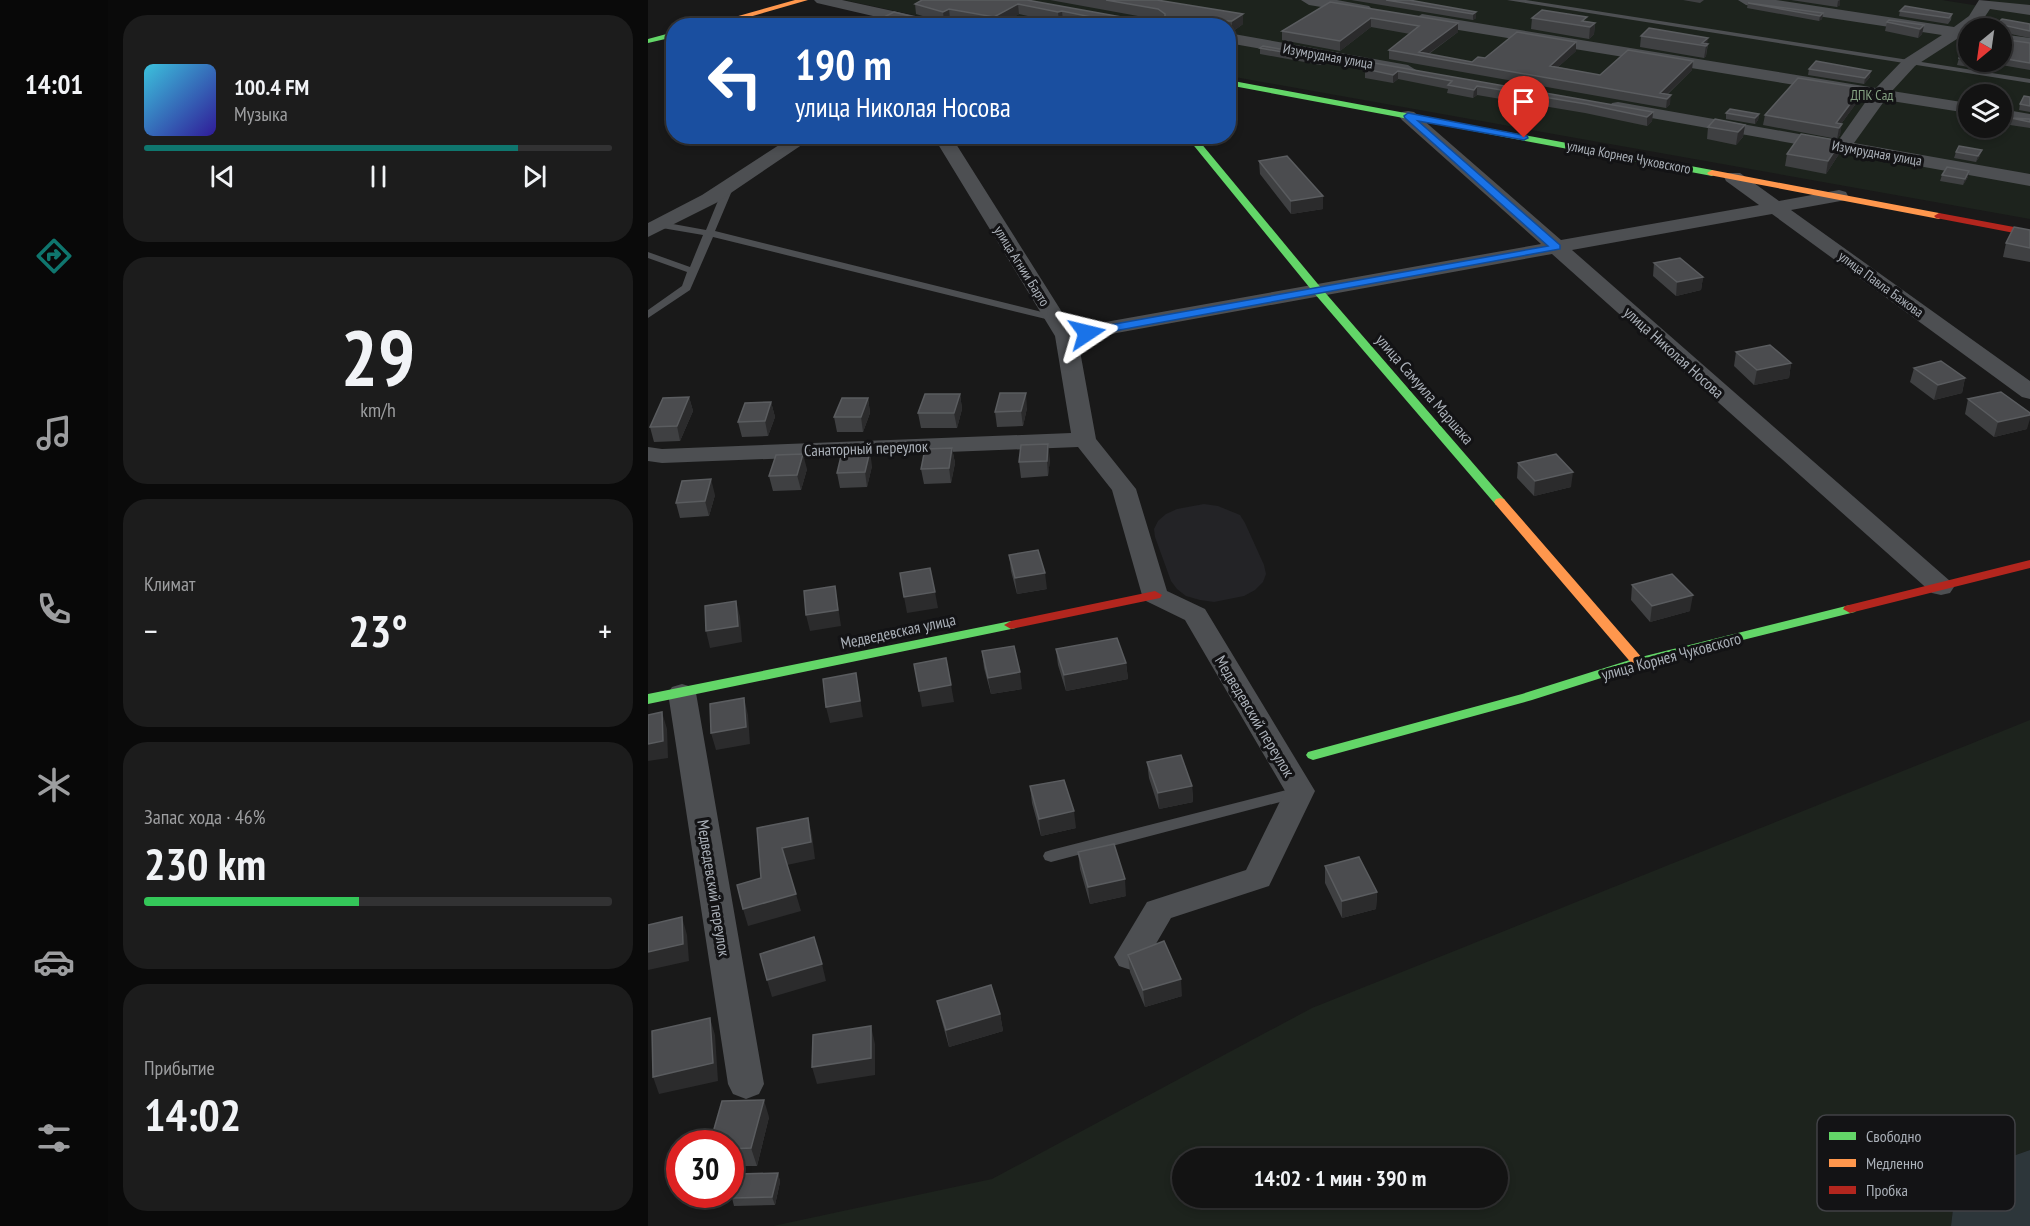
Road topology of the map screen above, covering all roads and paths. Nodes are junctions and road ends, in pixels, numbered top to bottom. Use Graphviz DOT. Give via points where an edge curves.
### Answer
graph roads {
  1 [pos="804,0"];
  2 [pos="822,0"];
  3 [pos="1308,0"];
  4 [pos="1511,0"];
  5 [pos="1746,0"];
  6 [pos="1987,2"];
  7 [pos="2030,10"];
  8 [pos="1379,12"];
  9 [pos="1402,15"];
  10 [pos="737,18"];
  11 [pos="903,18"];
  12 [pos="1976,18"];
  13 [pos="1958,32"];
  14 [pos="1958,35"];
  15 [pos="666,36"];
  16 [pos="1236,39"];
  17 [pos="648,41"];
  18 [pos="2012,41"];
  19 [pos="2030,43"];
  20 [pos="1909,63"];
  21 [pos="1426,73"];
  22 [pos="2030,81"];
  23 [pos="1236,84"];
  24 [pos="1882,94"];
  25 [pos="1600,104"];
  26 [pos="1958,106"];
  27 [pos="1408,116"];
  28 [pos="2012,116"];
  29 [pos="2030,119"];
  30 [pos="794,144"];
  31 [pos="947,144"];
  32 [pos="1197,144"];
  33 [pos="1843,147"];
  34 [pos="1733,177"];
  35 [pos="2030,180"];
  36 [pos="729,186"];
  37 [pos="1839,196"];
  38 [pos="1776,208"];
  39 [pos="653,228"];
  40 [pos="709,233"];
  41 [pos="2030,233"];
  42 [pos="1556,247"];
  43 [pos="648,255"];
  44 [pos="693,271"];
  45 [pos="1318,291"];
  46 [pos="648,315"];
  47 [pos="1054,318"];
  48 [pos="1066,336"];
  49 [pos="2030,392"];
  50 [pos="1084,440"];
  51 [pos="648,454"];
  52 [pos="2030,564"];
  53 [pos="1941,588"];
  54 [pos="1155,595"];
  55 [pos="1638,662"];
  56 [pos="682,693"];
  57 [pos="648,699"];
  58 [pos="1313,754"];
  59 [pos="1300,791"];
  60 [pos="1051,856"];
  61 [pos="1131,957"];
  62 [pos="746,1084"];
  1 -- 10 [label="street"];
  2 -- 11 [label="street"];
  3 -- 8 [label="street"];
  4 -- 20 [label="lane"];
  5 -- 13 [label="street"];
  6 -- 7 [label="street"];
  6 -- 12 [label="street"];
  9 -- 24 [label="street"];
  14 -- 20 [label="street"];
  15 -- 17 [label="street"];
  16 -- 21 [label="street, Изумрудная улица"];
  18 -- 19 [label="street"];
  20 -- 22 [label="lane"];
  20 -- 24 [label="street"];
  23 -- 27 [label="street, улица Корнея Чуковского"];
  24 -- 26 [label="street"];
  24 -- 33 [label="street"];
  25 -- 33 [label="street, Изумрудная улица"];
  27 -- 34 [label="street, улица Корнея Чуковского"];
  27 -- 42 [label="street, улица Николая Носова"];
  28 -- 29 [label="street"];
  30 -- 36 [label="street"];
  31 -- 47 [label="street, улица Агнии Барто"];
  32 -- 45 [label="street, улица Самуила Маршака"];
  33 -- 35 [label="street, Изумрудная улица"];
  34 -- 37 [label="street, улица Корнея Чуковского"];
  34 -- 38 [label="street, улица Павла Бажова"];
  36 -- 39 [label="street"];
  36 -- 40 [label="lane"];
  37 -- 38 [label="street"];
  37 -- 41 [label="street, улица Корнея Чуковского"];
  38 -- 42 [label="street"];
  38 -- 49 [label="street, улица Павла Бажова"];
  39 -- 40 [label="lane"];
  40 -- 44 [label="lane"];
  40 -- 47 [label="lane"];
  42 -- 45 [label="street"];
  42 -- 53 [label="street, улица Николая Носова"];
  43 -- 44 [label="lane"];
  44 -- 46 [label="lane" via="686,288"];
  45 -- 48 [label="street"];
  45 -- 55 [label="street, улица Самуила Маршака"];
  47 -- 48 [label="street, улица Агнии Барто"];
  48 -- 50 [label="street, улица Агнии Барто"];
  50 -- 51 [label="street, Санаторный переулок"];
  50 -- 54 [label="street" via="1125,489"];
  52 -- 53 [label="street, улица Корнея Чуковского"];
  53 -- 55 [label="street, улица Корнея Чуковского"];
  54 -- 56 [label="street, Медведевская улица"];
  54 -- 59 [label="street, Медведевский переулок" via="1195,615"];
  55 -- 58 [label="street, улица Корнея Чуковского" via="1527,697"];
  56 -- 57 [label="street, Медведевская улица"];
  56 -- 62 [label="street, Медведевский переулок"];
  59 -- 60 [label="lane"];
  59 -- 61 [label="street, Медведевский переулок" via="1258,878 1159,910"];
}
